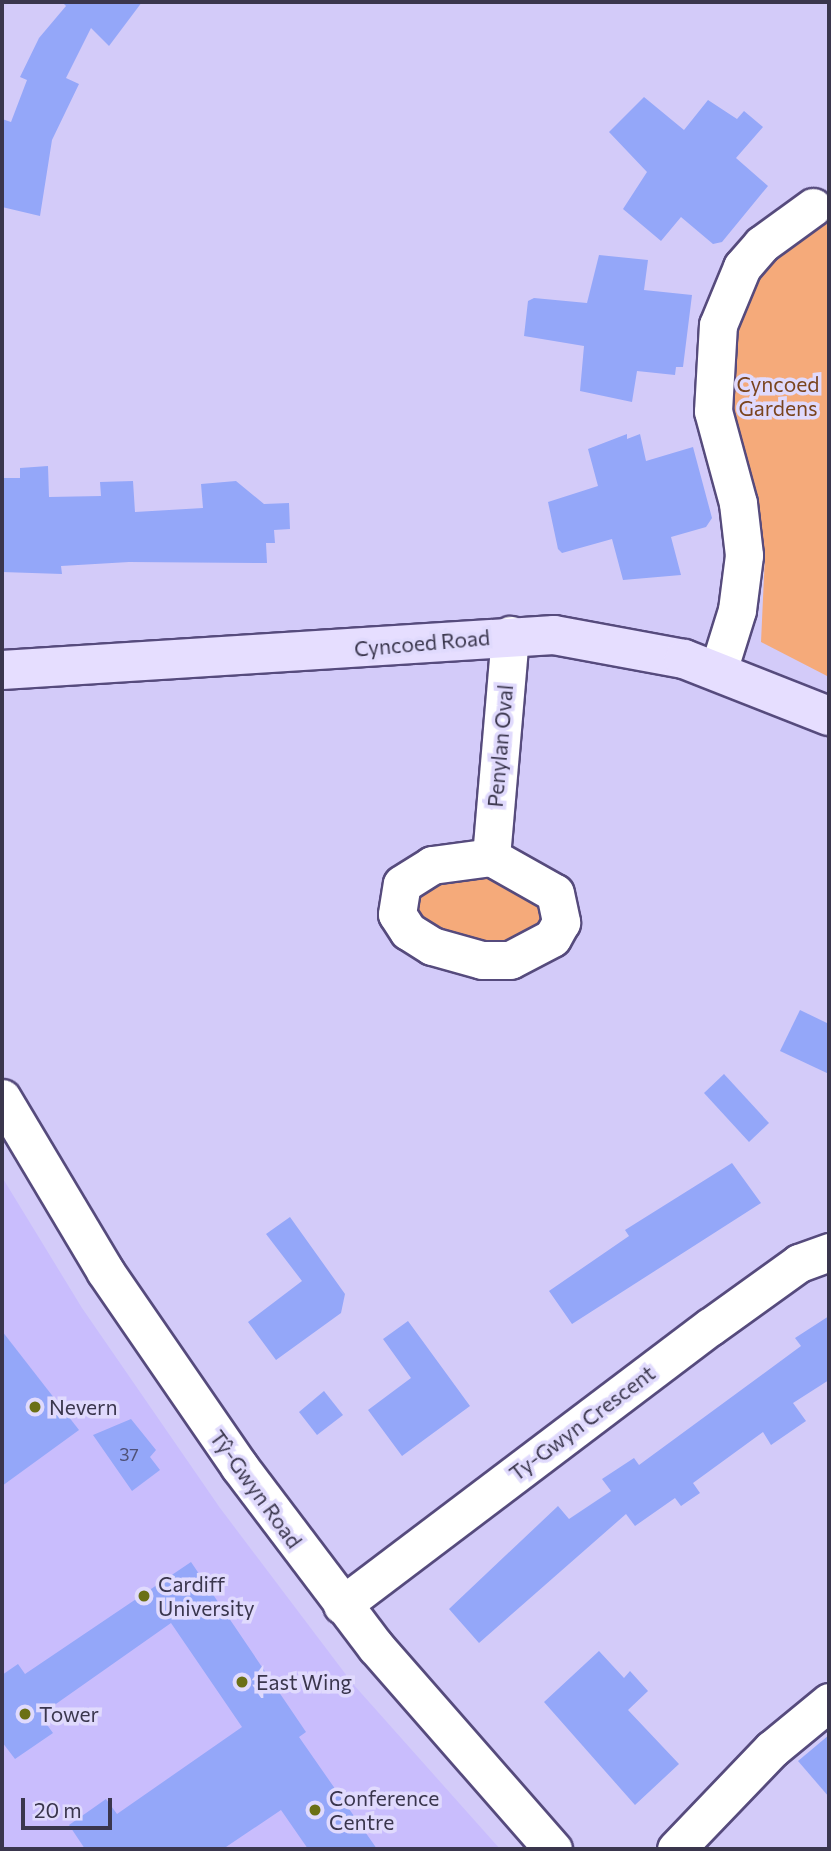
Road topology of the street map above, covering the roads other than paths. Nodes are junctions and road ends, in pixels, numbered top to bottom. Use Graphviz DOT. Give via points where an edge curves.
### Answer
graph roads {
  1 [pos="813,207"];
  2 [pos="510,635"];
  3 [pos="2,670"];
  4 [pos="718,671"];
  5 [pos="829,716"];
  6 [pos="491,857"];
  7 [pos="2,1098"];
  8 [pos="829,1252"];
  9 [pos="342,1605"];
  10 [pos="829,1702"];
  11 [pos="553,1849"];
  12 [pos="676,1849"];
  1 -- 4 [label="street" via="762,244 742,267 718,324 713,411 738,503 744,555 737,610"];
  2 -- 3 [label="street, Cyncoed Road" via="242,659"];
  2 -- 4 [label="street, Cyncoed Road" via="628,644"];
  2 -- 6 [label="street, Penylan Oval"];
  4 -- 5 [label="street, Cyncoed Road"];
  7 -- 9 [label="street, Tŷ-Gwyn Road" via="140,1324"];
  8 -- 9 [label="street, Ty-Gwyn Crescent" via="799,1263 710,1327"];
  9 -- 11 [label="street, Tŷ-Gwyn Road"];
  10 -- 12 [label="street" via="772,1749"];
}
